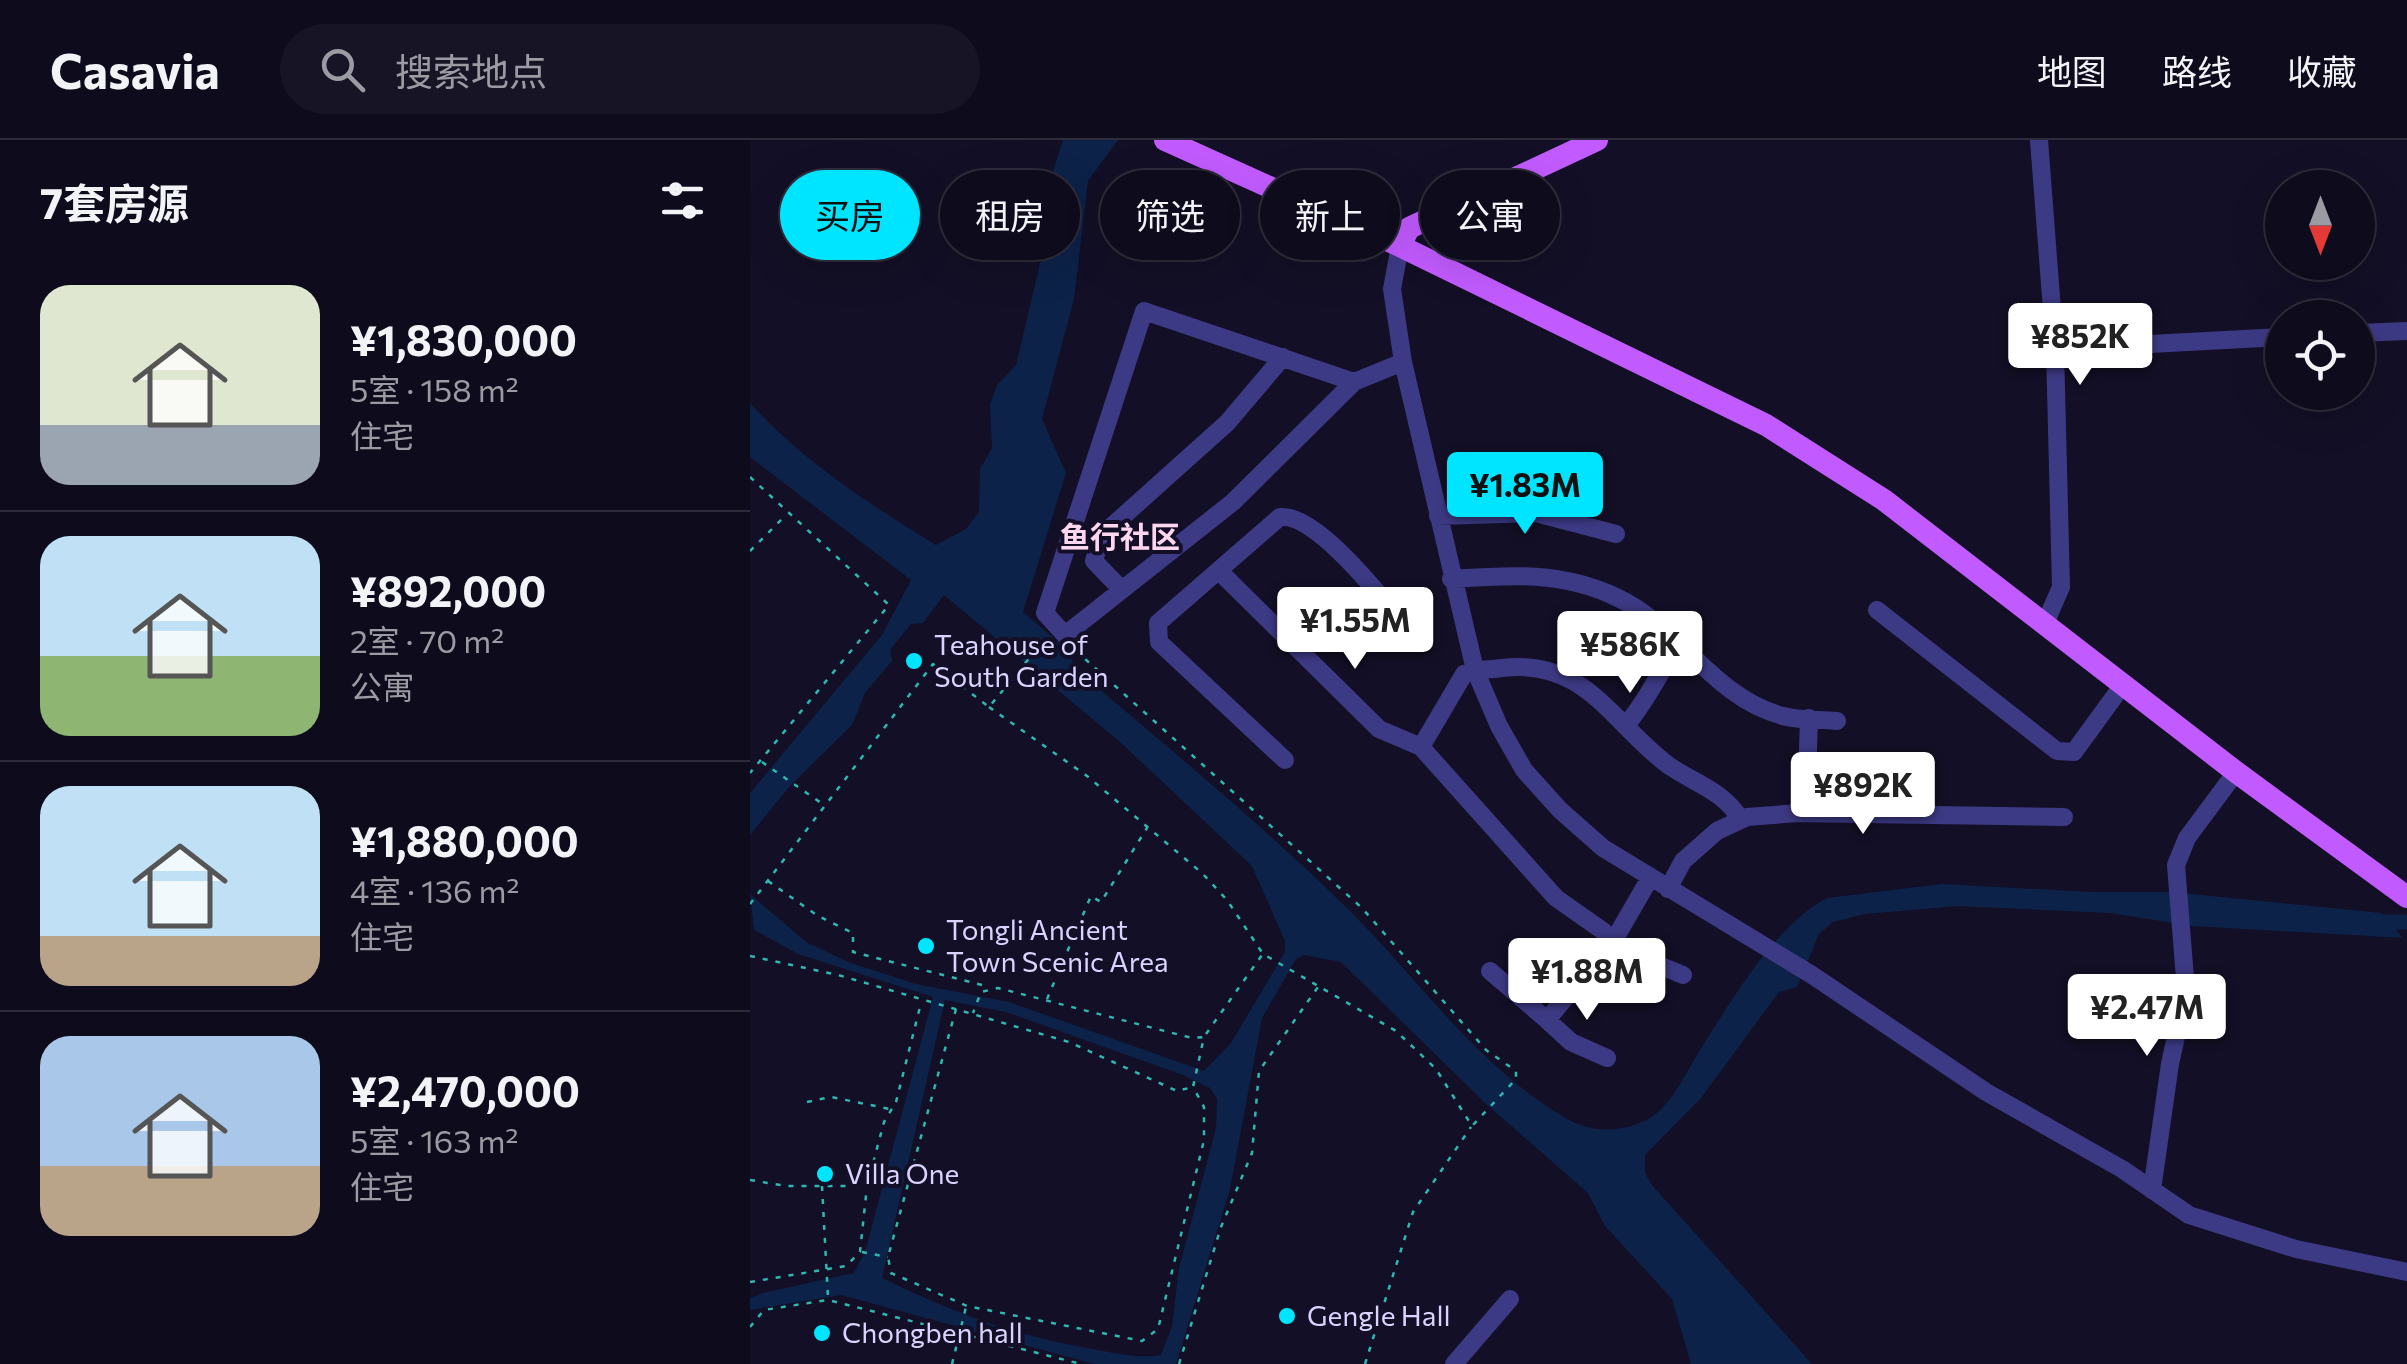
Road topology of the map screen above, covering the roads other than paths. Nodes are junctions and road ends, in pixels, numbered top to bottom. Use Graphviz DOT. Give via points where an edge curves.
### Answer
graph roads {
  1 [pos="1165,140"];
  2 [pos="1597,140"];
  3 [pos="2039,140"];
  4 [pos="1260,183"];
  5 [pos="1400,246"];
  6 [pos="1397,260"];
  7 [pos="2407,331"];
  8 [pos="2375,332"];
  9 [pos="2265,338"];
  10 [pos="2056,350"];
  11 [pos="1283,358"];
  12 [pos="1403,362"];
  13 [pos="1354,382"];
  14 [pos="1078,513"];
  15 [pos="1438,516"];
  16 [pos="1118,522"];
  17 [pos="1616,534"];
  18 [pos="1220,571"];
  19 [pos="1451,579"];
  20 [pos="1122,590"];
  21 [pos="1877,610"];
  22 [pos="2044,626"];
  23 [pos="1412,634"];
  24 [pos="1680,644"];
  25 [pos="1475,670"];
  26 [pos="2122,686"];
  27 [pos="1809,718"];
  28 [pos="1837,721"];
  29 [pos="1626,725"];
  30 [pos="1421,747"];
  31 [pos="1285,760"];
  32 [pos="2236,772"];
  33 [pos="1806,813"];
  34 [pos="2064,817"];
  35 [pos="1741,820"];
  36 [pos="1650,878"];
  37 [pos="1668,889"];
  38 [pos="2407,897"];
  39 [pos="1613,941"];
  40 [pos="1490,971"];
  41 [pos="1683,975"];
  42 [pos="1547,1020"];
  43 [pos="1607,1058"];
  44 [pos="2152,1190"];
  45 [pos="2407,1272"];
  46 [pos="1510,1298"];
  47 [pos="1454,1364"];
  1 -- 4 [label="main road"];
  2 -- 5 [label="main road" via="1409,228"];
  3 -- 10 [label="street"];
  5 -- 22 [label="main road" via="1766,425 1884,500"];
  6 -- 12 [label="street" via="1392,289"];
  7 -- 8 [label="street"];
  9 -- 10 [label="street"];
  10 -- 22 [label="street" via="2060,587"];
  11 -- 13 [label="street"];
  11 -- 14 [label="street" via="1144,311"];
  11 -- 16 [label="street" via="1227,424"];
  12 -- 13 [label="street"];
  12 -- 15 [label="street"];
  13 -- 20 [label="street" via="1233,502"];
  14 -- 16 [label="street"];
  14 -- 20 [label="street" via="1045,614 1053,629 1066,635"];
  15 -- 17 [label="street" via="1536,513"];
  15 -- 19 [label="street"];
  16 -- 20 [label="street" via="1101,536 1094,560"];
  18 -- 23 [label="street" via="1288,516 1344,558"];
  18 -- 30 [label="street" via="1379,729"];
  18 -- 31 [label="street" via="1158,623 1158,642"];
  19 -- 24 [label="street" via="1503,574 1570,580 1617,597"];
  19 -- 25 [label="street"];
  21 -- 26 [label="street" via="2058,750 2074,752"];
  22 -- 26 [label="main road"];
  24 -- 27 [label="street" via="1705,670 1759,706"];
  24 -- 29 [label="street"];
  25 -- 29 [label="street" via="1530,665 1556,672 1593,692"];
  25 -- 30 [label="street" via="1464,674"];
  25 -- 36 [label="street" via="1524,770 1603,848"];
  26 -- 32 [label="main road"];
  27 -- 28 [label="street"];
  27 -- 33 [label="street"];
  29 -- 35 [label="street" via="1669,765 1731,803"];
  30 -- 39 [label="street" via="1556,898"];
  32 -- 38 [label="main road"];
  32 -- 44 [label="street" via="2186,838 2176,865 2186,991"];
  33 -- 34 [label="street"];
  33 -- 35 [label="street"];
  35 -- 37 [label="street" via="1683,861"];
  36 -- 37 [label="street"];
  36 -- 39 [label="street"];
  37 -- 44 [label="street"];
  39 -- 41 [label="street"];
  39 -- 42 [label="street"];
  40 -- 42 [label="street"];
  42 -- 43 [label="street" via="1571,1042"];
  44 -- 45 [label="street" via="2189,1215 2296,1249"];
  46 -- 47 [label="street"];
}
